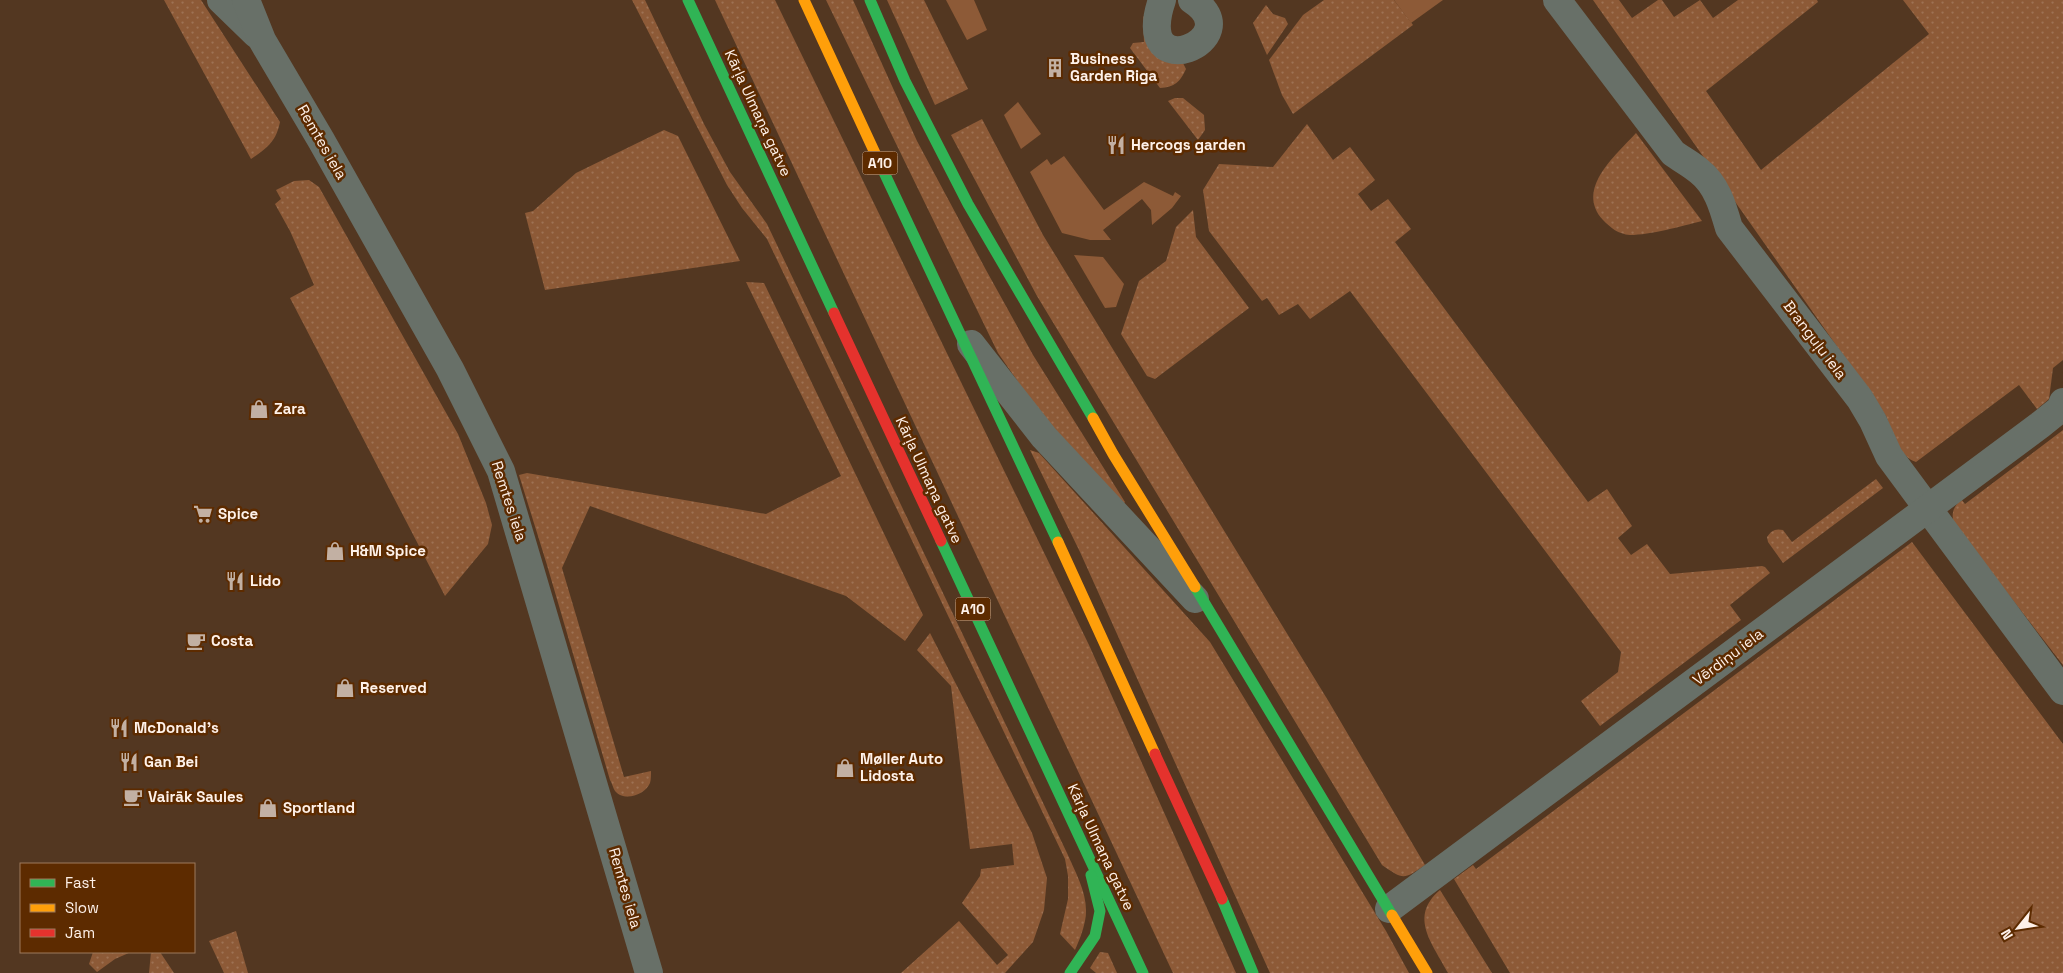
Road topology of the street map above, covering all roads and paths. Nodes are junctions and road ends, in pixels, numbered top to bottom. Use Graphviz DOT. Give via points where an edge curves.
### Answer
graph roads {
  1 [pos="221,0"];
  2 [pos="246,0"];
  3 [pos="688,0"];
  4 [pos="804,0"];
  5 [pos="870,0"];
  6 [pos="1162,0"];
  7 [pos="1192,0"];
  8 [pos="1557,0"];
  9 [pos="262,40"];
  10 [pos="956,325"];
  11 [pos="2063,402"];
  12 [pos="1927,508"];
  13 [pos="1217,622"];
  14 [pos="2063,691"];
  15 [pos="1086,852"];
  16 [pos="1389,908"];
  17 [pos="649,973"];
  18 [pos="1070,973"];
  19 [pos="1143,973"];
  20 [pos="1253,973"];
  21 [pos="1427,973"];
  1 -- 9 [label="street, Remtes iela"];
  2 -- 9 [label="street, Remtes iela"];
  3 -- 15 [label="main road, Kārļa Ulmaņa gatve / A10"];
  4 -- 10 [label="main road, A10"];
  5 -- 13 [label="main road" via="905,81 968,204 1113,454"];
  6 -- 7 [label="street" via="1155,27 1160,42 1172,50 1185,50 1195,46 1207,31 1208,18 1201,6"];
  8 -- 12 [label="street, Branguļu iela" via="1673,153 1698,170 1715,188 1729,228 1860,399 1889,456"];
  9 -- 17 [label="street, Remtes iela" via="450,369 502,471"];
  10 -- 13 [label="street" via="1044,437"];
  10 -- 20 [label="main road, A10" via="1213,879"];
  11 -- 12 [label="street, Vērdiņu iela" via="2060,409 2046,420"];
  12 -- 14 [label="street, Branguļu iela"];
  12 -- 16 [label="street, Vērdiņu iela"];
  13 -- 16 [label="main road"];
  15 -- 18 [label="main road" via="1100,911 1095,936"];
  15 -- 19 [label="main road, Kārļa Ulmaņa gatve / A10"];
  16 -- 21 [label="main road"];
}
